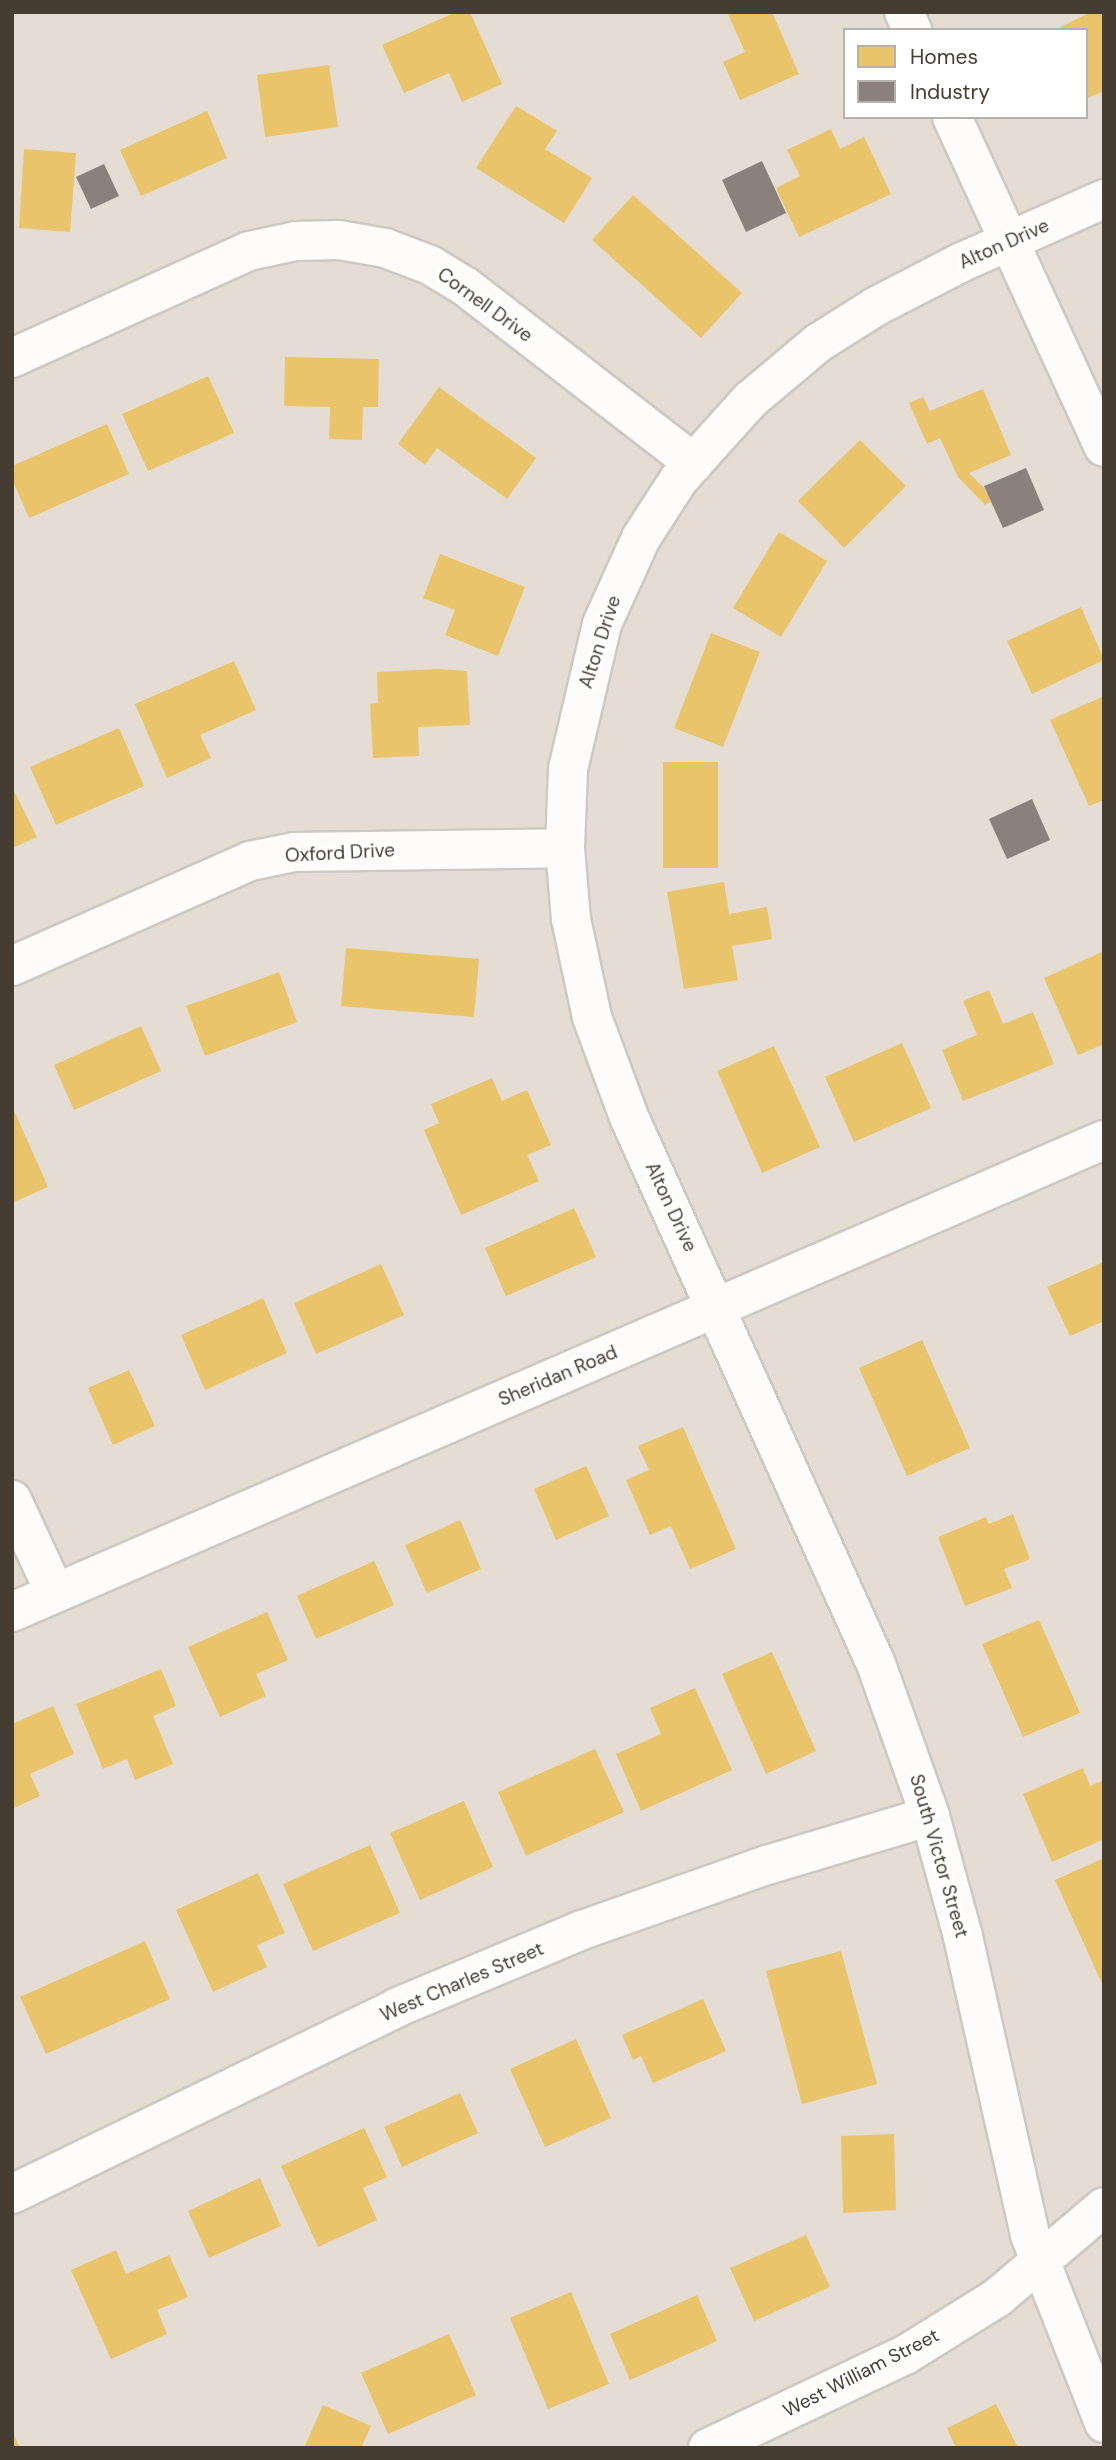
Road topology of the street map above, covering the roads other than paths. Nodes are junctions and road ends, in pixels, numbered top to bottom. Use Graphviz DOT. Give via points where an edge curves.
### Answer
graph roads {
  1 [pos="904,12"];
  2 [pos="911,28"];
  3 [pos="954,119"];
  4 [pos="1104,199"];
  5 [pos="1010,242"];
  6 [pos="12,358"];
  7 [pos="1104,447"];
  8 [pos="694,463"];
  9 [pos="565,848"];
  10 [pos="12,966"];
  11 [pos="1104,1140"];
  12 [pos="717,1307"];
  13 [pos="12,1500"];
  14 [pos="55,1593"];
  15 [pos="12,1612"];
  16 [pos="930,1816"];
  17 [pos="12,2194"];
  18 [pos="1104,2207"];
  19 [pos="1040,2263"];
  20 [pos="1104,2423"];
  21 [pos="708,2448"];
  1 -- 2 [label="street"];
  3 -- 5 [label="street"];
  4 -- 5 [label="street, Alton Drive"];
  5 -- 7 [label="street"];
  5 -- 8 [label="street, Alton Drive" via="875,307 818,343 751,400"];
  6 -- 8 [label="street, Cornell Drive" via="248,251 296,241 339,240 396,252 430,265 466,287"];
  8 -- 9 [label="street, Alton Drive" via="642,538 603,624 575,730"];
  9 -- 10 [label="street, Oxford Drive" via="295,852 250,861"];
  9 -- 12 [label="street, Alton Drive" via="571,919 592,1017 629,1117"];
  11 -- 12 [label="street, Sheridan Road"];
  12 -- 14 [label="street, Sheridan Road"];
  12 -- 16 [label="street, South Victor Street" via="876,1664"];
  13 -- 14 [label="street"];
  14 -- 15 [label="street, Sheridan Road"];
  16 -- 17 [label="street, West Charles Street" via="767,1865 582,1930 398,2007"];
  16 -- 19 [label="street, South Victor Street" via="963,1937 1013,2169"];
  18 -- 19 [label="street, West William Street"];
  19 -- 20 [label="street, South Victor Street"];
  19 -- 21 [label="street, West William Street" via="998,2297 905,2354"];
}
